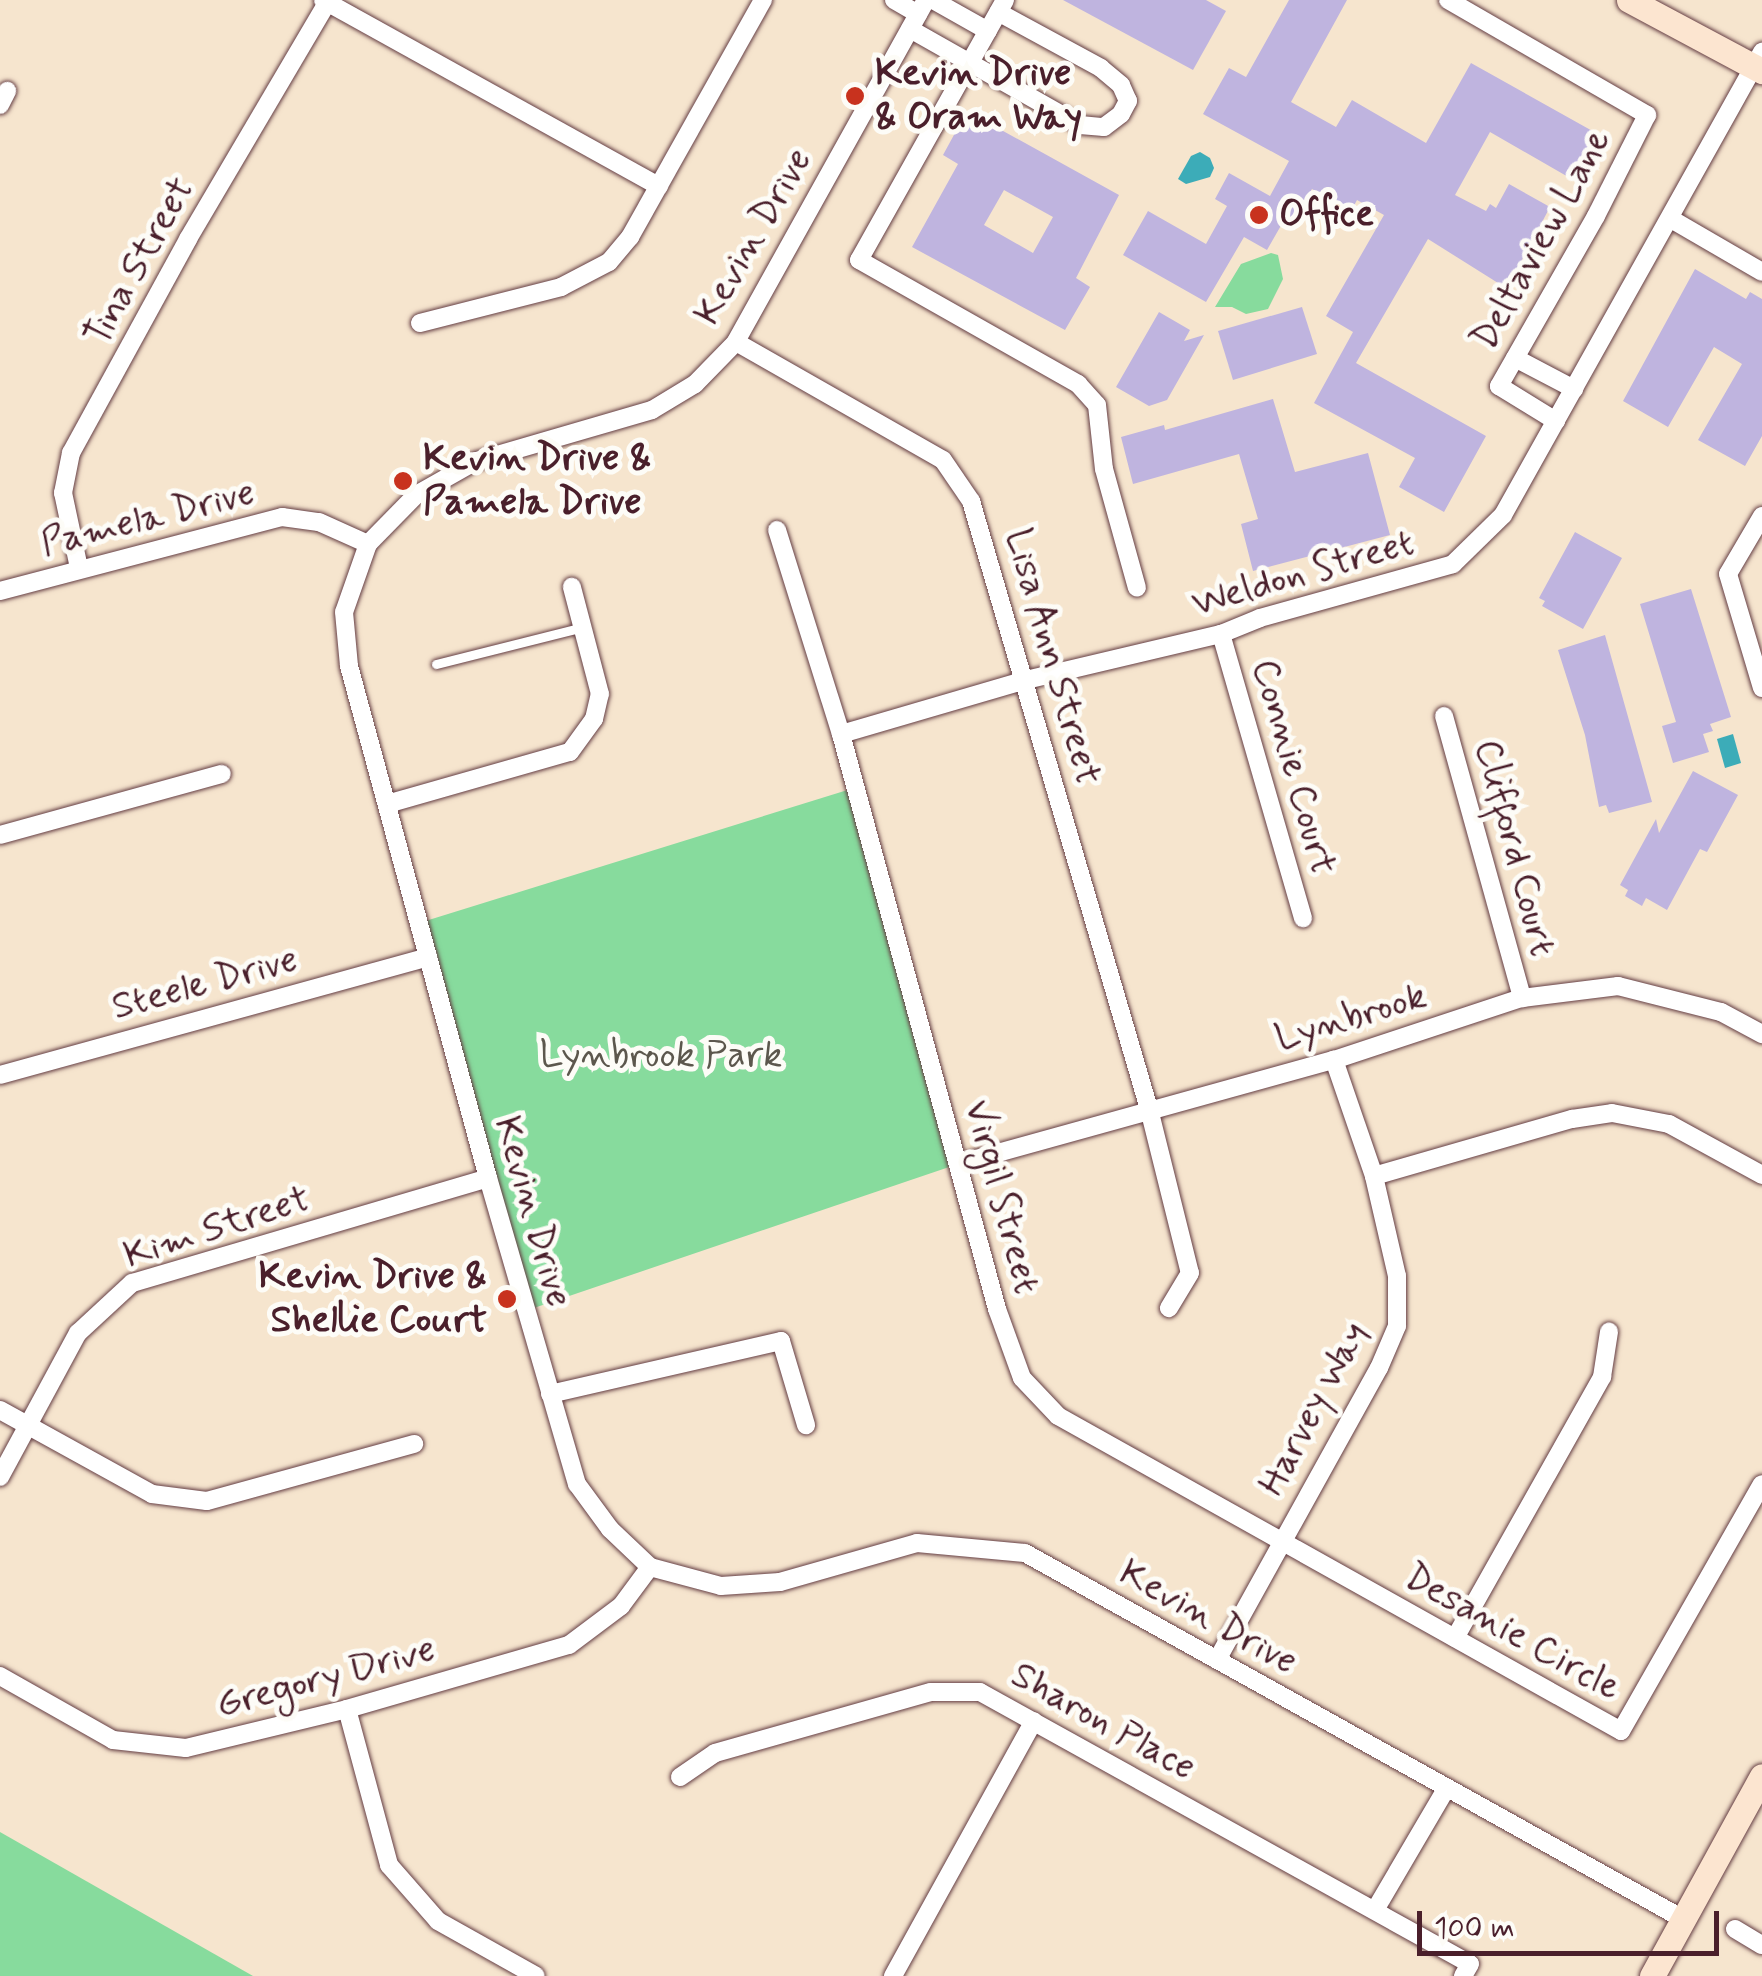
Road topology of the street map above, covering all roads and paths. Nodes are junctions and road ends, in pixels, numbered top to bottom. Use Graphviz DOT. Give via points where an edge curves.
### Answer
graph roads {
  1 [pos="763,0"];
  2 [pos="894,0"];
  3 [pos="1448,0"];
  4 [pos="1629,0"];
  5 [pos="325,1"];
  6 [pos="1001,6"];
  7 [pos="922,11"];
  8 [pos="979,48"];
  9 [pos="1760,68"];
  10 [pos="659,186"];
  11 [pos="1671,219"];
  12 [pos="1762,272"];
  13 [pos="420,323"];
  14 [pos="736,342"];
  15 [pos="1515,358"];
  16 [pos="1574,389"];
  17 [pos="1556,420"];
  18 [pos="1762,516"];
  19 [pos="777,530"];
  20 [pos="368,544"];
  21 [pos="79,568"];
  22 [pos="572,587"];
  23 [pos="1138,588"];
  24 [pos="0,592"];
  25 [pos="583,627"];
  26 [pos="1221,634"];
  27 [pos="436,664"];
  28 [pos="1026,680"];
  29 [pos="1762,688"];
  30 [pos="1444,716"];
  31 [pos="841,734"];
  32 [pos="222,774"];
  33 [pos="387,804"];
  34 [pos="0,836"];
  35 [pos="1302,918"];
  36 [pos="428,956"];
  37 [pos="1522,998"];
  38 [pos="1762,1034"];
  39 [pos="1334,1060"];
  40 [pos="0,1075"];
  41 [pos="1149,1109"];
  42 [pos="958,1164"];
  43 [pos="1762,1175"];
  44 [pos="1374,1176"];
  45 [pos="488,1178"];
  46 [pos="1169,1308"];
  47 [pos="1609,1332"];
  48 [pos="550,1394"];
  49 [pos="0,1410"];
  50 [pos="806,1425"];
  51 [pos="28,1426"];
  52 [pos="414,1444"];
  53 [pos="0,1477"];
  54 [pos="1762,1484"];
  55 [pos="1281,1540"];
  56 [pos="650,1567"];
  57 [pos="1455,1638"];
  58 [pos="1217,1660"];
  59 [pos="0,1676"];
  60 [pos="348,1709"];
  61 [pos="1034,1721"];
  62 [pos="1762,1776"];
  63 [pos="680,1778"];
  64 [pos="1446,1789"];
  65 [pos="1375,1910"];
  66 [pos="1683,1919"];
  67 [pos="1735,1929"];
  68 [pos="1762,1944"];
  69 [pos="1467,1970"];
  70 [pos="536,1976"];
  71 [pos="893,1976"];
  72 [pos="1652,1976"];
  1 -- 10 [label="street"];
  2 -- 7 [label="street"];
  3 -- 15 [label="street, Deltaview Lane" via="1647,115"];
  4 -- 9 [label="street"];
  5 -- 10 [label="street"];
  5 -- 21 [label="street, Tina Street" via="70,452 62,493"];
  6 -- 8 [label="street"];
  6 -- 8 [label="street" via="1101,68 1128,101 1104,127 1080,124"];
  7 -- 8 [label="street"];
  7 -- 8 [label="street"];
  7 -- 14 [label="street, Kevin Drive"];
  8 -- 23 [label="street" via="859,260 1078,384 1097,405 1104,469"];
  9 -- 11 [label="street, Weldon Street"];
  10 -- 13 [label="street" via="609,262 561,288"];
  11 -- 12 [label="street"];
  11 -- 16 [label="street, Weldon Street"];
  14 -- 20 [label="street, Kevin Drive" via="695,384 652,410 476,461 416,495"];
  14 -- 28 [label="street, Lisa Ann Street" via="943,460 971,501"];
  15 -- 16 [label="street"];
  15 -- 17 [label="street, Deltaview Lane" via="1499,386"];
  16 -- 17 [label="street, Weldon Street"];
  17 -- 26 [label="street, Weldon Street" via="1502,515 1453,564"];
  18 -- 29 [label="street" via="1728,574"];
  19 -- 31 [label="street, Virgil Street"];
  20 -- 21 [label="street, Pamela Drive" via="319,522 282,518"];
  20 -- 33 [label="street, Kevin Drive" via="344,612 350,666"];
  21 -- 24 [label="street, Pamela Drive"];
  22 -- 25 [label="street"];
  25 -- 27 [label="lane"];
  25 -- 33 [label="street" via="600,694 594,720 570,752"];
  26 -- 28 [label="street, Weldon Street"];
  26 -- 35 [label="street, Connie Court"];
  28 -- 31 [label="street, Weldon Street"];
  28 -- 41 [label="street, Lisa Ann Street"];
  30 -- 37 [label="street, Clifford Court"];
  31 -- 42 [label="street, Virgil Street"];
  32 -- 34 [label="street"];
  33 -- 36 [label="street, Kevin Drive"];
  36 -- 40 [label="street, Steele Drive"];
  36 -- 45 [label="street, Kevin Drive"];
  37 -- 38 [label="street, Lynbrook" via="1618,986 1721,1012"];
  37 -- 39 [label="street, Lynbrook"];
  39 -- 41 [label="street, Lynbrook"];
  39 -- 44 [label="street, Harvey Way"];
  41 -- 42 [label="street, Lynbrook"];
  41 -- 46 [label="street, Lisa Ann Street" via="1190,1274"];
  42 -- 55 [label="street, Virgil Street" via="1022,1378 1058,1416"];
  43 -- 44 [label="street" via="1668,1124 1612,1113"];
  44 -- 55 [label="street, Harvey Way" via="1397,1276 1397,1326"];
  45 -- 48 [label="street, Kevin Drive"];
  45 -- 51 [label="street, Kim Street" via="132,1283 78,1333"];
  47 -- 57 [label="street" via="1602,1377"];
  48 -- 50 [label="street" via="781,1341"];
  48 -- 56 [label="street, Kevin Drive" via="577,1484"];
  49 -- 51 [label="street"];
  51 -- 52 [label="street" via="152,1494 207,1501"];
  51 -- 53 [label="street, Kim Street"];
  54 -- 57 [label="street, Desanie Circle" via="1621,1731"];
  55 -- 57 [label="street, Desanie Circle"];
  55 -- 58 [label="street, Harvey Way"];
  56 -- 58 [label="street, Kevin Drive" via="721,1586 780,1582 917,1543 1024,1554"];
  56 -- 60 [label="street, Gregory Drive" via="620,1606 569,1644"];
  58 -- 64 [label="street, Kevin Drive"];
  59 -- 60 [label="street, Gregory Drive" via="112,1740 186,1748"];
  60 -- 70 [label="street" via="389,1865 438,1922"];
  61 -- 63 [label="street, Sharon Place" via="980,1692 931,1692 716,1753"];
  61 -- 65 [label="street, Sharon Place"];
  61 -- 71 [label="street"];
  62 -- 66 [label="street"];
  64 -- 65 [label="street"];
  64 -- 66 [label="street, Kevin Drive"];
  65 -- 69 [label="street, Sharon Place"];
  66 -- 72 [label="street"];
  67 -- 68 [label="street"];
}
